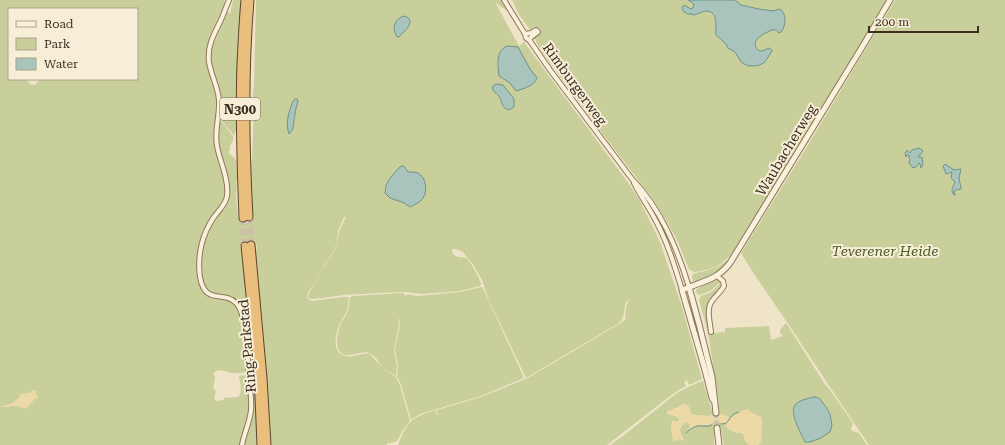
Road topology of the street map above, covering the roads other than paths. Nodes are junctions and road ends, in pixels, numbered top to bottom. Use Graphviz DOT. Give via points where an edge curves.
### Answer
graph roads {
  1 [pos="229,0"];
  2 [pos="245,0"];
  3 [pos="250,0"];
  4 [pos="504,0"];
  5 [pos="890,0"];
  6 [pos="525,34"];
  7 [pos="530,40"];
  8 [pos="632,179"];
  9 [pos="717,276"];
  10 [pos="689,287"];
  11 [pos="682,290"];
  12 [pos="710,332"];
  13 [pos="714,401"];
  14 [pos="716,413"];
  15 [pos="717,428"];
  16 [pos="242,445"];
  17 [pos="261,445"];
  18 [pos="267,445"];
  19 [pos="719,445"];
  1 -- 16 [label="street" via="212,39 208,57 219,96 216,138 227,196 204,236 199,262 204,289 211,294 235,301 244,321 251,405"];
  2 -- 3 [label="highway, N300" via="240,101 241,169 246,218 245,102"];
  4 -- 6 [label="street, Rimburgerweg"];
  5 -- 9 [label="street, Waubacherweg" via="730,263"];
  6 -- 7 [label="street, Rimburgerweg"];
  6 -- 7 [label="street" via="537,31"];
  7 -- 8 [label="street, Rimburgerweg"];
  8 -- 10 [label="street, Rimburgerweg" via="651,202 667,231"];
  8 -- 11 [label="street, Rimburgerweg" via="664,237"];
  9 -- 10 [label="street, Waubacherweg"];
  9 -- 12 [label="street" via="724,286 709,306"];
  10 -- 11 [label="street, Waubacherweg"];
  10 -- 13 [label="street" via="712,377"];
  11 -- 13 [label="street"];
  13 -- 14 [label="street"];
  15 -- 19 [label="street"];
  17 -- 18 [label="highway, Ring Parkstad" via="248,246 263,378"];
}
